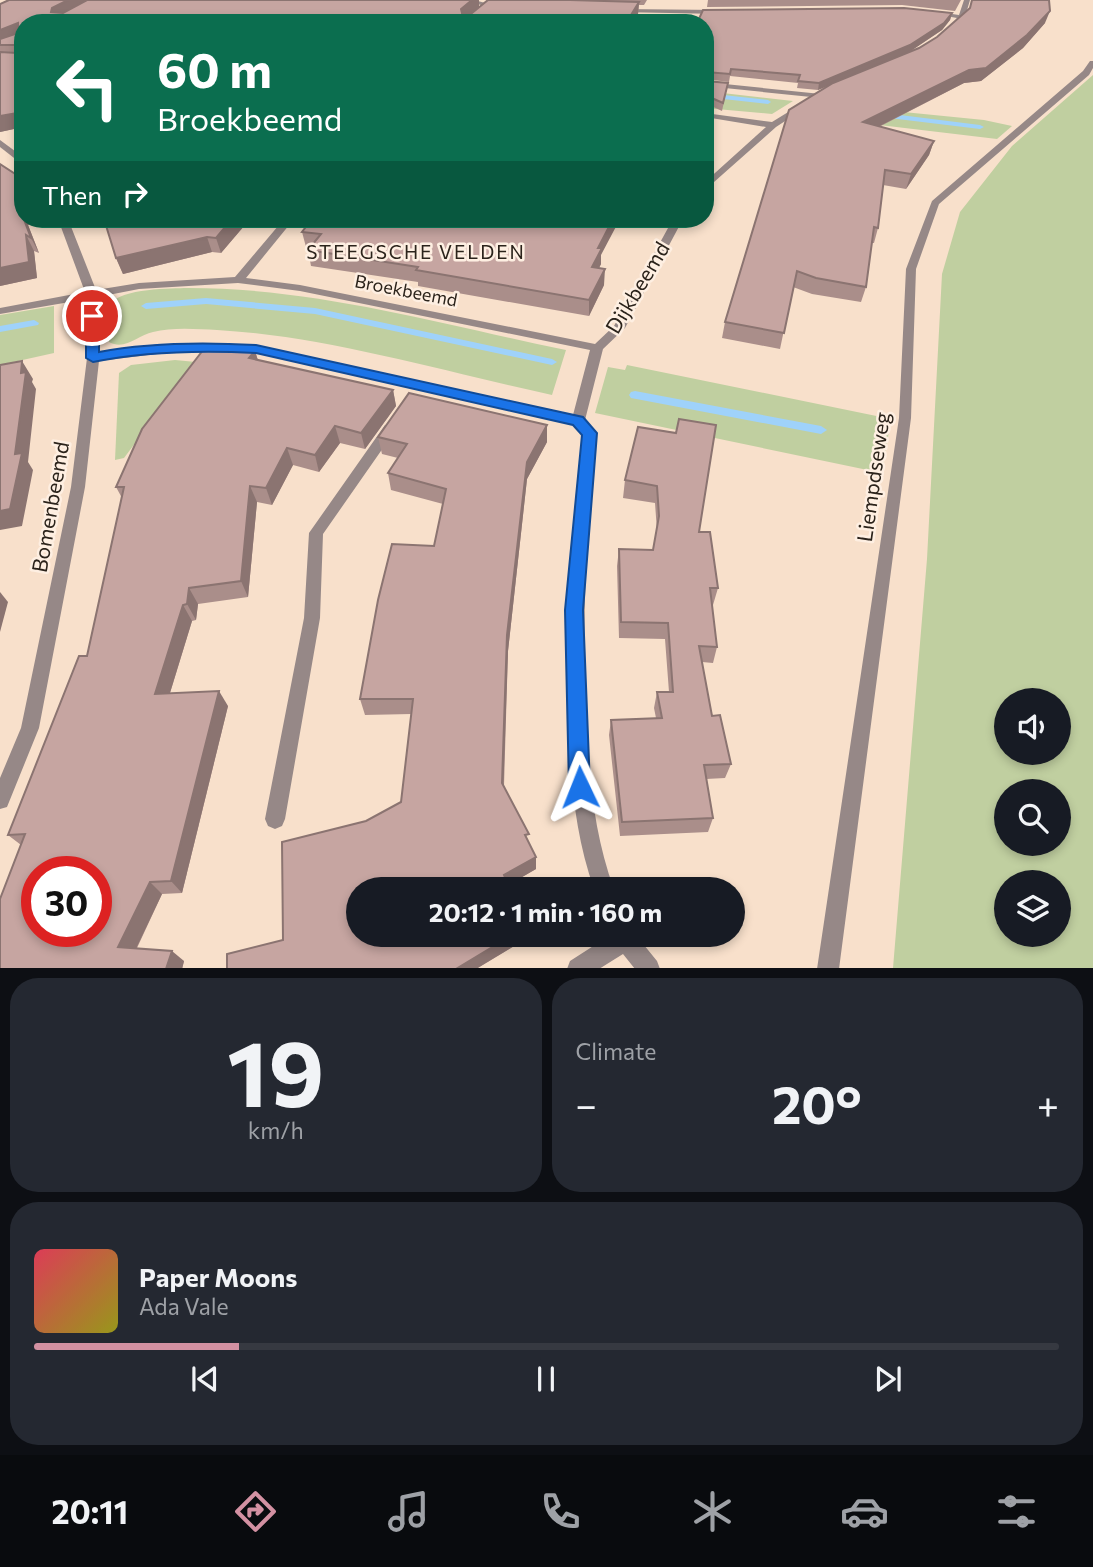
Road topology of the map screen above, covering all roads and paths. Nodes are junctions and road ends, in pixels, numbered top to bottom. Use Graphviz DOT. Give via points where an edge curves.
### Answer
graph roads {
  1 [pos="464,0"];
  2 [pos="967,0"];
  3 [pos="490,5"];
  4 [pos="503,5"];
  5 [pos="606,10"];
  6 [pos="727,12"];
  7 [pos="926,13"];
  8 [pos="478,14"];
  9 [pos="962,17"];
  10 [pos="946,34"];
  11 [pos="1093,63"];
  12 [pos="714,85"];
  13 [pos="831,90"];
  14 [pos="821,96"];
  15 [pos="714,116"];
  16 [pos="774,125"];
  17 [pos="0,143"];
  18 [pos="14,155"];
  19 [pos="714,179"];
  20 [pos="66,228"];
  21 [pos="281,228"];
  22 [pos="673,228"];
  23 [pos="238,280"];
  24 [pos="92,295"];
  25 [pos="0,311"];
  26 [pos="597,348"];
  27 [pos="93,358"];
  28 [pos="397,418"];
  29 [pos="578,421"];
  30 [pos="0,800"];
  31 [pos="275,820"];
  32 [pos="599,877"];
  33 [pos="610,947"];
  34 [pos="631,947"];
  35 [pos="578,968"];
  36 [pos="649,968"];
  37 [pos="828,968"];
  1 -- 3 [label="street"];
  2 -- 9 [label="street"];
  3 -- 4 [label="street"];
  3 -- 8 [label="street"];
  5 -- 6 [label="street"];
  7 -- 9 [label="street"];
  9 -- 10 [label="street"];
  11 -- 37 [label="street, Liempdseweg" via="935,203 911,269 905,418"];
  12 -- 14 [label="street"];
  13 -- 14 [label="street"];
  14 -- 16 [label="street"];
  15 -- 16 [label="street"];
  16 -- 19 [label="street"];
  17 -- 18 [label="street"];
  20 -- 24 [label="street, Bomenbeemd"];
  21 -- 23 [label="street"];
  22 -- 26 [label="street, Dijkbeemd" via="619,328"];
  23 -- 24 [label="street, Broekbeemd" via="139,286"];
  23 -- 26 [label="street, Broekbeemd" via="300,288"];
  24 -- 25 [label="street, Broekbeemd"];
  24 -- 27 [label="street, Bomenbeemd"];
  26 -- 29 [label="street, Dijkbeemd"];
  27 -- 29 [label="street" via="145,349 256,349 417,390"];
  27 -- 30 [label="street, Bomenbeemd" via="78,487 30,728"];
  28 -- 31 [label="street" via="316,533 312,618"];
  29 -- 32 [label="street" via="590,433 574,610 580,787"];
  33 -- 35 [label="street"];
  34 -- 36 [label="street"];
}
